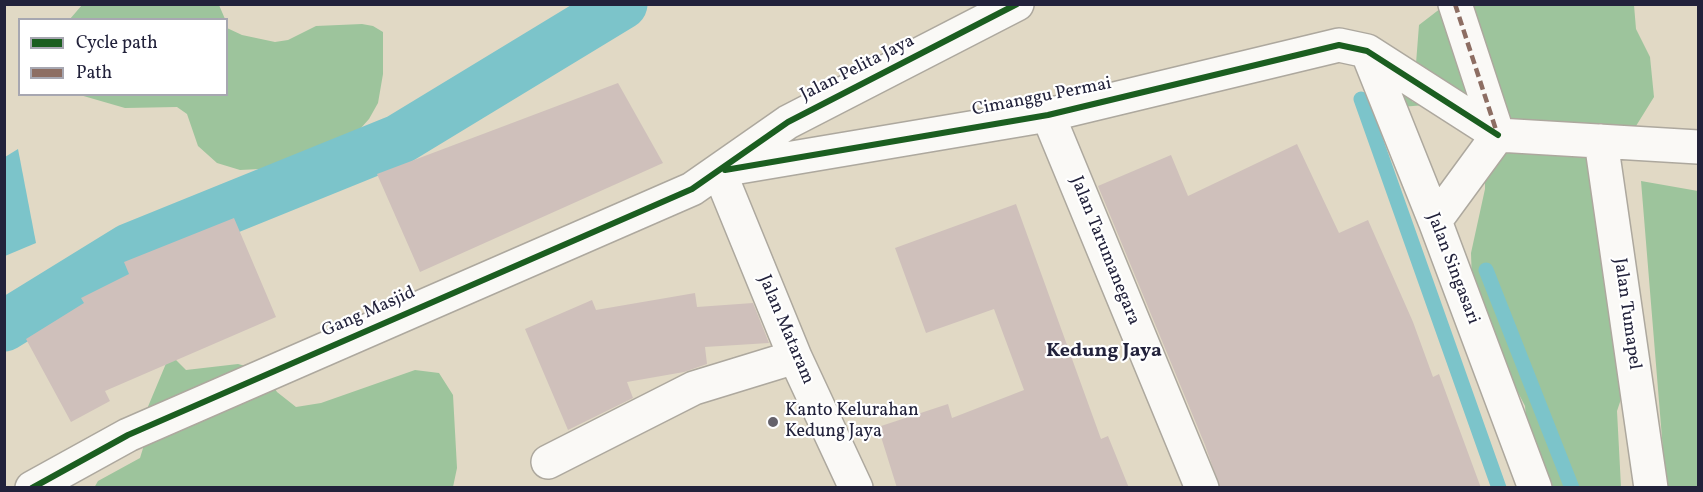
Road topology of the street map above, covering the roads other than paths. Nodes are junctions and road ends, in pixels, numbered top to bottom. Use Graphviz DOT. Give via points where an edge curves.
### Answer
graph roads {
  1 [pos="1017,4"];
  2 [pos="1455,4"];
  3 [pos="1367,51"];
  4 [pos="1048,115"];
  5 [pos="1498,135"];
  6 [pos="1601,141"];
  7 [pos="1698,147"];
  8 [pos="719,171"];
  9 [pos="1436,219"];
  10 [pos="795,357"];
  11 [pos="549,462"];
  12 [pos="32,488"];
  13 [pos="855,488"];
  14 [pos="1202,488"];
  15 [pos="1535,488"];
  16 [pos="1651,488"];
  1 -- 8 [label="street, Jalan Pelita Jaya" via="788,122"];
  2 -- 5 [label="street"];
  3 -- 4 [label="street, Cimanggu Permai" via="1339,45"];
  3 -- 5 [label="street"];
  3 -- 9 [label="street, Jalan Singasari"];
  4 -- 8 [label="street, Cimanggu Permai"];
  4 -- 14 [label="street, Jalan Tarumanegara"];
  5 -- 6 [label="street"];
  5 -- 9 [label="street"];
  6 -- 7 [label="street"];
  6 -- 16 [label="street, Jalan Tumapel"];
  8 -- 10 [label="street, Jalan Mataram"];
  8 -- 12 [label="street, Gang Masjid" via="692,189 128,435"];
  9 -- 15 [label="street, Jalan Singasari"];
  10 -- 11 [label="street" via="694,388"];
  10 -- 13 [label="street, Jalan Mataram"];
}
